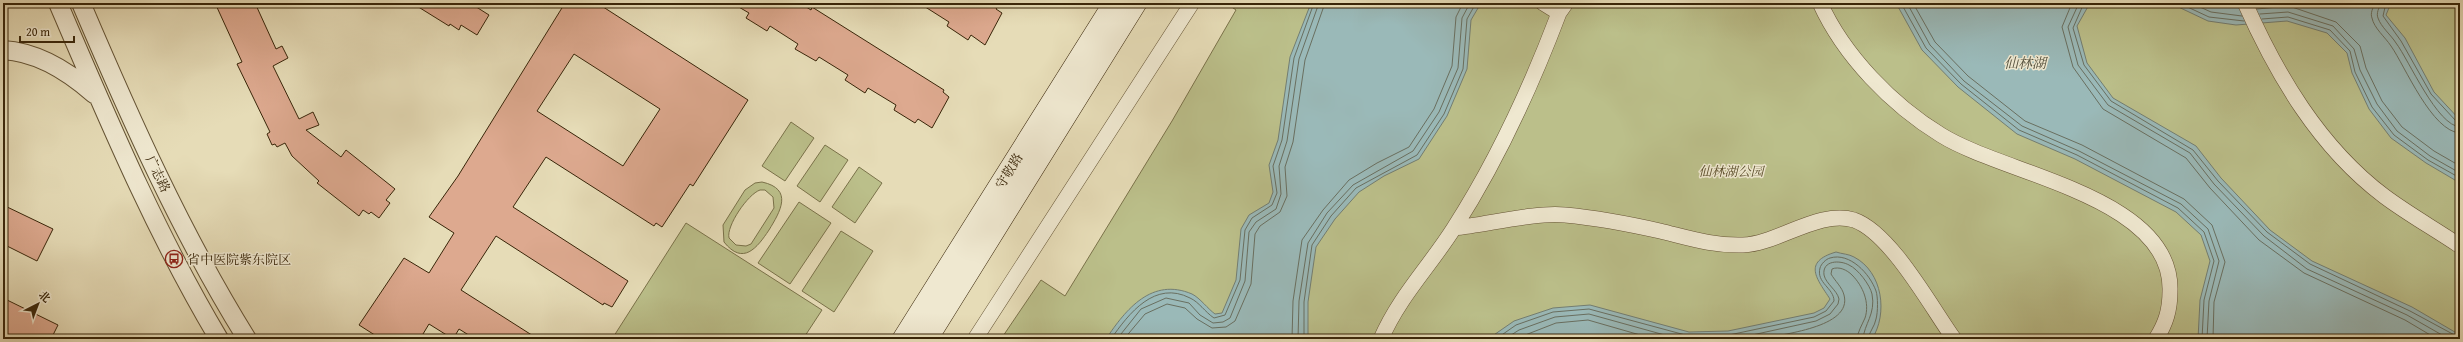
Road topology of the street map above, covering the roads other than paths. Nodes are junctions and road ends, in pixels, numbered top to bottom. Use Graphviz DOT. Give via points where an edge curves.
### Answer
graph roads {
  1 [pos="58,3"];
  2 [pos="81,3"];
  3 [pos="1114,3"];
  4 [pos="1136,3"];
  5 [pos="1192,3"];
  6 [pos="1543,3"];
  7 [pos="1820,3"];
  8 [pos="2245,3"];
  9 [pos="1562,8"];
  10 [pos="3,50"];
  11 [pos="98,97"];
  12 [pos="1454,228"];
  13 [pos="2460,246"];
  14 [pos="219,339"];
  15 [pos="247,339"];
  16 [pos="903,339"];
  17 [pos="927,339"];
  18 [pos="975,339"];
  19 [pos="1381,339"];
  20 [pos="1954,339"];
  21 [pos="2156,339"];
  1 -- 11 [label="street, 广志路"];
  2 -- 15 [label="street, 广志路" via="131,117 205,266"];
  3 -- 16 [label="main road, 守敬路"];
  4 -- 17 [label="main road, 守敬路"];
  5 -- 18 [label="street"];
  6 -- 9 [label="street"];
  7 -- 21 [label="street" via="1830,25 1857,59 1887,93 1922,122 1942,136 1977,152 2101,202 2129,218 2150,236 2165,261 2170,282 2166,324"];
  8 -- 13 [label="street" via="2278,73 2303,110 2345,161 2383,196"];
  9 -- 12 [label="street" via="1522,102"];
  10 -- 11 [label="street" via="18,51 43,59 75,77"];
  11 -- 14 [label="street, 广志路" via="174,260"];
  12 -- 19 [label="street" via="1415,279 1387,324"];
  12 -- 20 [label="street" via="1563,214 1607,220 1702,243 1728,246 1747,245 1826,220 1853,220 1882,239"];
}
